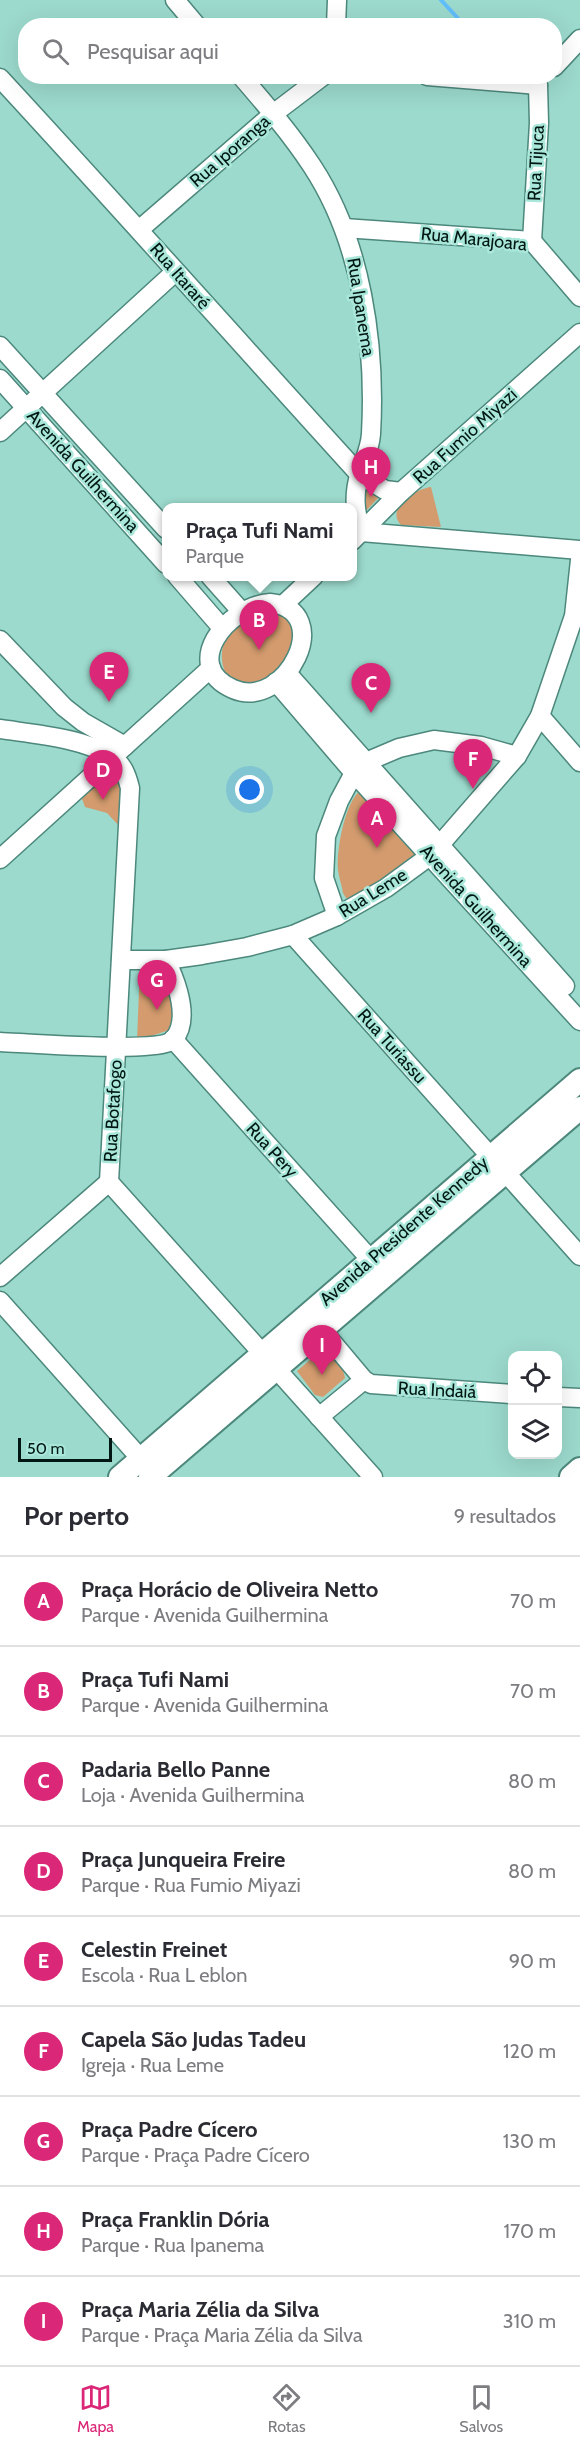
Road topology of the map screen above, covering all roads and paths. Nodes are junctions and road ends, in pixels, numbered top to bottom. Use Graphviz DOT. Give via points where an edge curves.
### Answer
graph roads {
  1 [pos="175,0"];
  2 [pos="337,0"];
  3 [pos="190,18"];
  4 [pos="336,18"];
  5 [pos="580,39"];
  6 [pos="562,59"];
  7 [pos="0,78"];
  8 [pos="248,84"];
  9 [pos="312,84"];
  10 [pos="542,84"];
  11 [pos="273,114"];
  12 [pos="344,228"];
  13 [pos="140,229"];
  14 [pos="532,241"];
  15 [pos="175,272"];
  16 [pos="580,297"];
  17 [pos="580,333"];
  18 [pos="0,346"];
  19 [pos="0,379"];
  20 [pos="42,394"];
  21 [pos="27,408"];
  22 [pos="0,432"];
  23 [pos="359,474"];
  24 [pos="401,492"];
  25 [pos="356,503"];
  26 [pos="162,525"];
  27 [pos="357,536"];
  28 [pos="580,550"];
  29 [pos="162,560"];
  30 [pos="580,560"];
  31 [pos="181,581"];
  32 [pos="214,581"];
  33 [pos="309,581"];
  34 [pos="283,605"];
  35 [pos="241,611"];
  36 [pos="577,617"];
  37 [pos="222,628"];
  38 [pos="0,640"];
  39 [pos="211,668"];
  40 [pos="281,678"];
  41 [pos="64,707"];
  42 [pos="540,716"];
  43 [pos="0,729"];
  44 [pos="43,736"];
  45 [pos="119,752"];
  46 [pos="517,756"];
  47 [pos="580,762"];
  48 [pos="361,768"];
  49 [pos="435,850"];
  50 [pos="0,859"];
  51 [pos="337,916"];
  52 [pos="293,935"];
  53 [pos="121,960"];
  54 [pos="166,960"];
  55 [pos="580,1003"];
  56 [pos="580,1021"];
  57 [pos="174,1039"];
  58 [pos="0,1042"];
  59 [pos="116,1047"];
  60 [pos="580,1080"];
  61 [pos="580,1108"];
  62 [pos="498,1165"];
  63 [pos="109,1182"];
  64 [pos="580,1256"];
  65 [pos="371,1260"];
  66 [pos="0,1277"];
  67 [pos="0,1301"];
  68 [pos="322,1330"];
  69 [pos="269,1361"];
  70 [pos="364,1380"];
  71 [pos="508,1394"];
  72 [pos="562,1397"];
  73 [pos="580,1398"];
  74 [pos="320,1417"];
  75 [pos="580,1469"];
  76 [pos="150,1472"];
  77 [pos="120,1477"];
  78 [pos="373,1477"];
  79 [pos="571,1477"];
  1 -- 3 [label="street"];
  2 -- 4 [label="street"];
  5 -- 6 [label="street"];
  7 -- 13 [label="street, Rua Itararé"];
  8 -- 11 [label="street, Rua Ipanema"];
  9 -- 11 [label="street, Rua Iporanga"];
  10 -- 14 [label="street, Rua Tijuca"];
  11 -- 12 [label="street, Rua Ipanema" via="313,167"];
  11 -- 13 [label="street, Rua Iporanga"];
  12 -- 14 [label="street, Rua Marajoara"];
  12 -- 23 [label="street, Rua Ipanema" via="356,261 370,352 370,435 367,458"];
  13 -- 15 [label="street, Rua Itararé"];
  14 -- 16 [label="street, Rua Marajoara"];
  15 -- 20 [label="street"];
  15 -- 23 [label="street, Rua Itararé"];
  17 -- 24 [label="street, Rua Fumio Miyazi"];
  18 -- 20 [label="street, Avenida Guilhermina"];
  19 -- 21 [label="street, Avenida Guilhermina"];
  20 -- 21 [label="street"];
  20 -- 26 [label="street, Avenida Guilhermina"];
  21 -- 22 [label="street"];
  21 -- 29 [label="street, Avenida Guilhermina"];
  23 -- 24 [label="street, Rua Itararé" via="385,490"];
  23 -- 25 [label="street, Rua Ipanema"];
  24 -- 27 [label="street, Rua Fumio Miyazi"];
  27 -- 28 [label="street"];
  30 -- 36 [label="street, Rua Leme"];
  31 -- 37 [label="street"];
  32 -- 35 [label="street"];
  33 -- 34 [label="street"];
  34 -- 35 [label="street" via="256,604"];
  34 -- 40 [label="street" via="296,616 302,640 297,657"];
  35 -- 37 [label="street"];
  36 -- 42 [label="street, Rua Leme"];
  37 -- 39 [label="street" via="211,645"];
  38 -- 41 [label="street"];
  39 -- 40 [label="street" via="222,684 236,691 268,688"];
  39 -- 45 [label="street"];
  40 -- 48 [label="street, Avenida Guilhermina"];
  41 -- 44 [label="street" via="61,718"];
  41 -- 45 [label="street"];
  42 -- 46 [label="street, Rua Leme"];
  42 -- 47 [label="street"];
  43 -- 44 [label="street"];
  44 -- 45 [label="street"];
  45 -- 50 [label="street"];
  45 -- 53 [label="street, Rua Botafogo" via="129,788"];
  46 -- 48 [label="street" via="481,746 434,740 399,748"];
  46 -- 49 [label="street, Rua Leme"];
  48 -- 49 [label="street, Avenida Guilhermina"];
  48 -- 51 [label="street" via="339,801 326,836 324,878"];
  49 -- 51 [label="street, Rua Leme" via="386,888"];
  49 -- 55 [label="street, Avenida Guilhermina"];
  49 -- 56 [label="street, Avenida Guilhermina"];
  51 -- 52 [label="street, Rua Leme"];
  52 -- 54 [label="street, Rua Leme"];
  52 -- 62 [label="street, Rua Turiassu"];
  53 -- 54 [label="street, Rua Leme"];
  53 -- 59 [label="street, Rua Botafogo"];
  54 -- 57 [label="street" via="181,1002"];
  57 -- 59 [label="street" via="164,1045"];
  57 -- 65 [label="street, Rua Pery"];
  58 -- 59 [label="street"];
  59 -- 63 [label="street, Rua Botafogo"];
  60 -- 62 [label="main road, Avenida Presidente Kennedy"];
  61 -- 62 [label="main road, Avenida Presidente Kennedy"];
  62 -- 64 [label="street, Rua Turiassu"];
  62 -- 65 [label="main road, Avenida Presidente Kennedy"];
  62 -- 68 [label="main road, Avenida Presidente Kennedy"];
  63 -- 66 [label="street"];
  63 -- 69 [label="street, Rua Botafogo"];
  65 -- 69 [label="main road, Avenida Presidente Kennedy"];
  67 -- 76 [label="street"];
  68 -- 69 [label="main road, Avenida Presidente Kennedy"];
  68 -- 70 [label="street"];
  69 -- 74 [label="street, Rua Botafogo"];
  69 -- 76 [label="main road, Avenida Presidente Kennedy"];
  70 -- 71 [label="street, Rua Indaiá" via="378,1386"];
  70 -- 74 [label="street"];
  72 -- 73 [label="street"];
  74 -- 78 [label="street, Rua Botafogo"];
  75 -- 79 [label="main road"];
  76 -- 77 [label="main road, Avenida Presidente Kennedy"];
}
